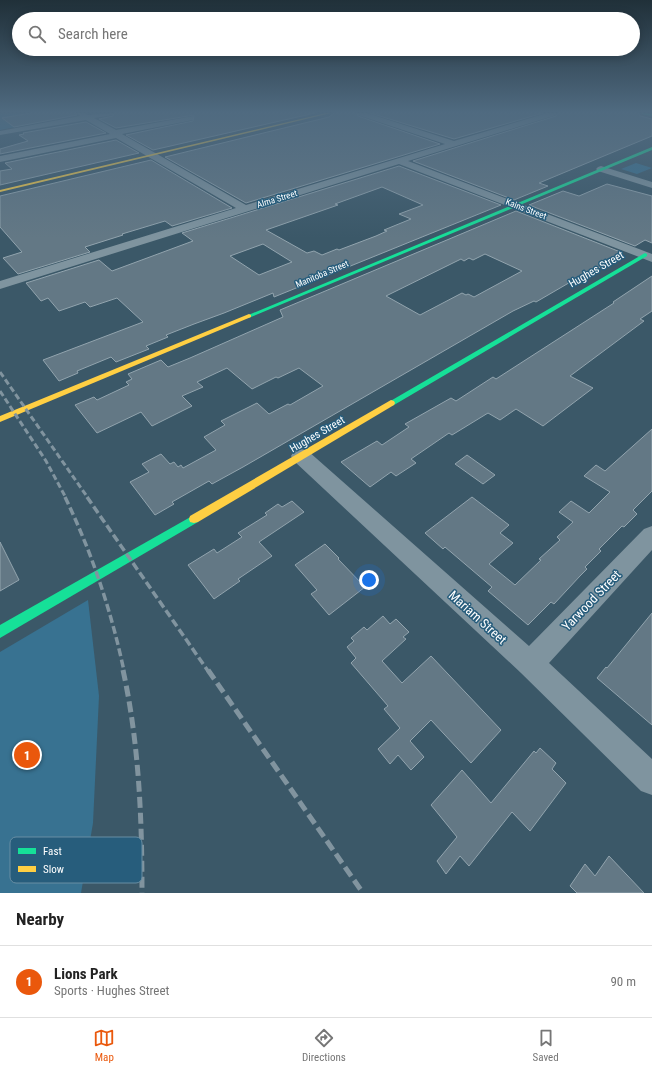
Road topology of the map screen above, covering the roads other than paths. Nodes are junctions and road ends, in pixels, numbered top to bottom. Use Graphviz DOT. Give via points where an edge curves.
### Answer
graph roads {
  1 [pos="20,155"];
  2 [pos="152,155"];
  3 [pos="419,155"];
  4 [pos="636,155"];
  5 [pos="0,159"];
  6 [pos="399,161"];
  7 [pos="601,169"];
  8 [pos="652,185"];
  9 [pos="0,191"];
  10 [pos="515,205"];
  11 [pos="244,209"];
  12 [pos="648,256"];
  13 [pos="0,285"];
  14 [pos="0,419"];
  15 [pos="302,456"];
  16 [pos="652,536"];
  17 [pos="0,632"];
  18 [pos="530,664"];
  19 [pos="652,780"];
  1 -- 5 [label="street"];
  2 -- 9 [label="street"];
  2 -- 11 [label="street"];
  3 -- 6 [label="street, Alma Street"];
  4 -- 7 [label="street, Manitoba Street"];
  6 -- 10 [label="street, Kains Street"];
  6 -- 11 [label="street, Alma Street"];
  7 -- 8 [label="street"];
  7 -- 10 [label="street, Manitoba Street"];
  10 -- 12 [label="street, Kains Street"];
  10 -- 14 [label="street, Manitoba Street"];
  11 -- 13 [label="street, Alma Street"];
  12 -- 15 [label="street, Hughes Street"];
  15 -- 17 [label="street, Hughes Street"];
  15 -- 18 [label="street, Mariam Street"];
  16 -- 18 [label="street, Yarwood Street"];
  18 -- 19 [label="street, Mariam Street"];
}
